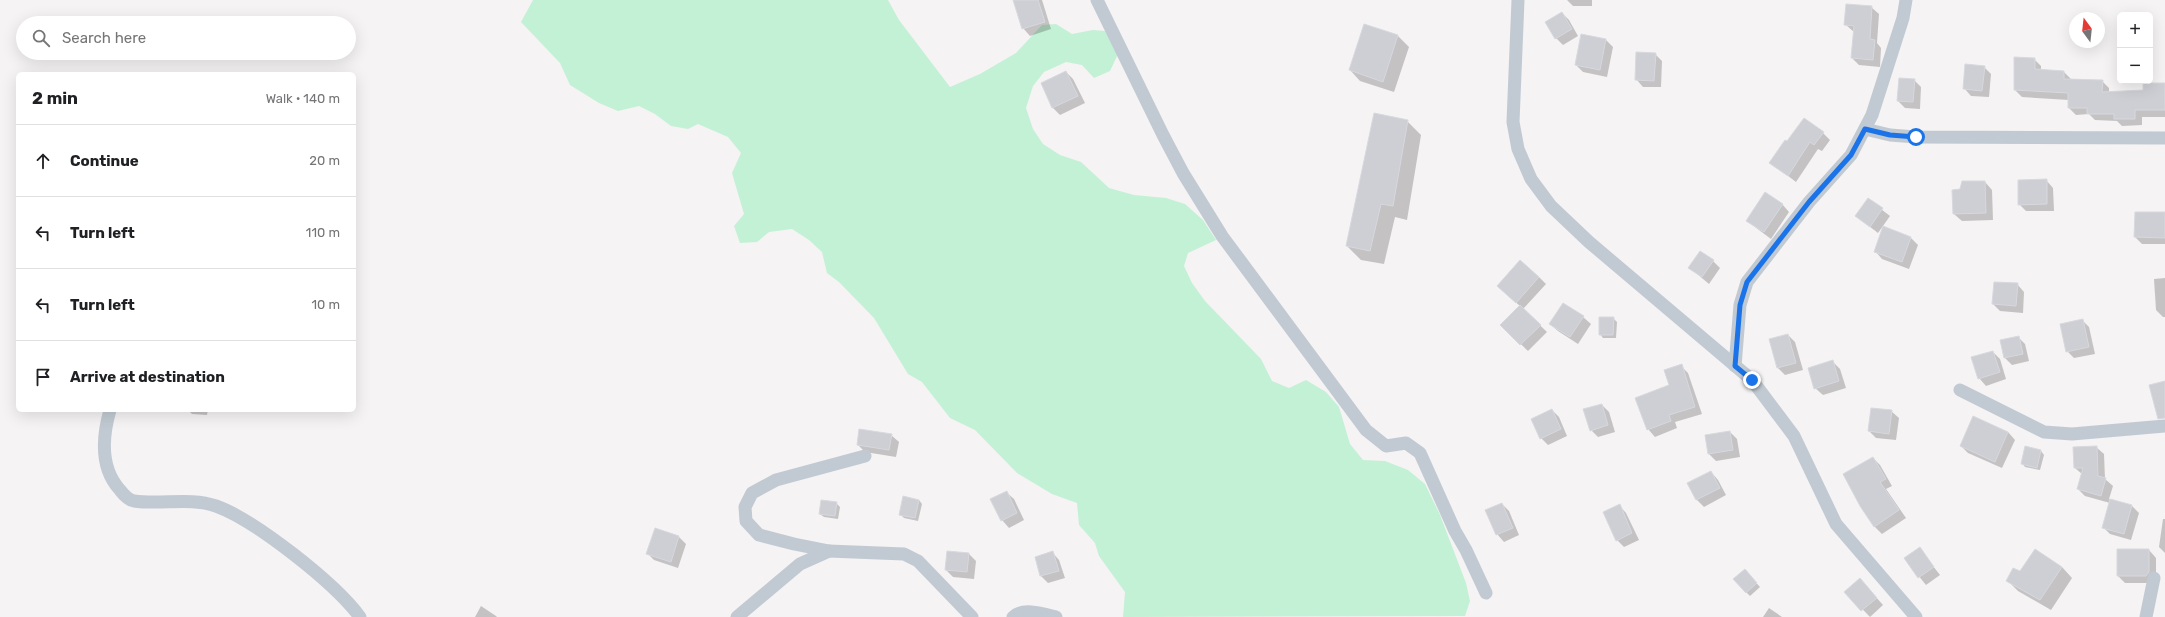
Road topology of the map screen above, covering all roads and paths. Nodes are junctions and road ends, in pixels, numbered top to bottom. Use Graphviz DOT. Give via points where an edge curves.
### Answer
graph roads {
  1 [pos="1097,0"];
  2 [pos="1518,0"];
  3 [pos="1906,0"];
  4 [pos="1865,129"];
  5 [pos="2165,138"];
  6 [pos="1735,366"];
  7 [pos="1960,390"];
  8 [pos="110,412"];
  9 [pos="2165,426"];
  10 [pos="866,456"];
  11 [pos="830,551"];
  12 [pos="2154,578"];
  13 [pos="1486,593"];
  14 [pos="360,617"];
  15 [pos="737,617"];
  16 [pos="972,617"];
  17 [pos="1013,617"];
  18 [pos="1056,617"];
  19 [pos="1916,617"];
  20 [pos="2146,617"];
  1 -- 13 [label="street" via="1169,148 1222,236 1366,430 1386,446 1406,443 1420,453"];
  2 -- 6 [label="street" via="1513,122 1518,149 1531,179 1551,206 1589,242"];
  3 -- 4 [label="street" via="1903,18 1872,115"];
  4 -- 5 [label="street" via="1890,135 1916,137"];
  4 -- 6 [label="street" via="1851,155 1809,202 1747,282 1740,305"];
  6 -- 19 [label="street" via="1752,380 1794,436 1836,524"];
  7 -- 9 [label="street" via="2044,432 2072,434"];
  8 -- 14 [label="street" via="105,438 105,462 109,478 121,492 132,500 194,501 215,505 235,514 279,544 326,582"];
  10 -- 11 [label="street" via="776,480 752,493 744,507 746,522 759,535"];
  11 -- 15 [label="street" via="800,564"];
  11 -- 16 [label="street" via="904,554 918,561"];
  12 -- 20 [label="street"];
  17 -- 18 [label="street" via="1028,612"];
}
